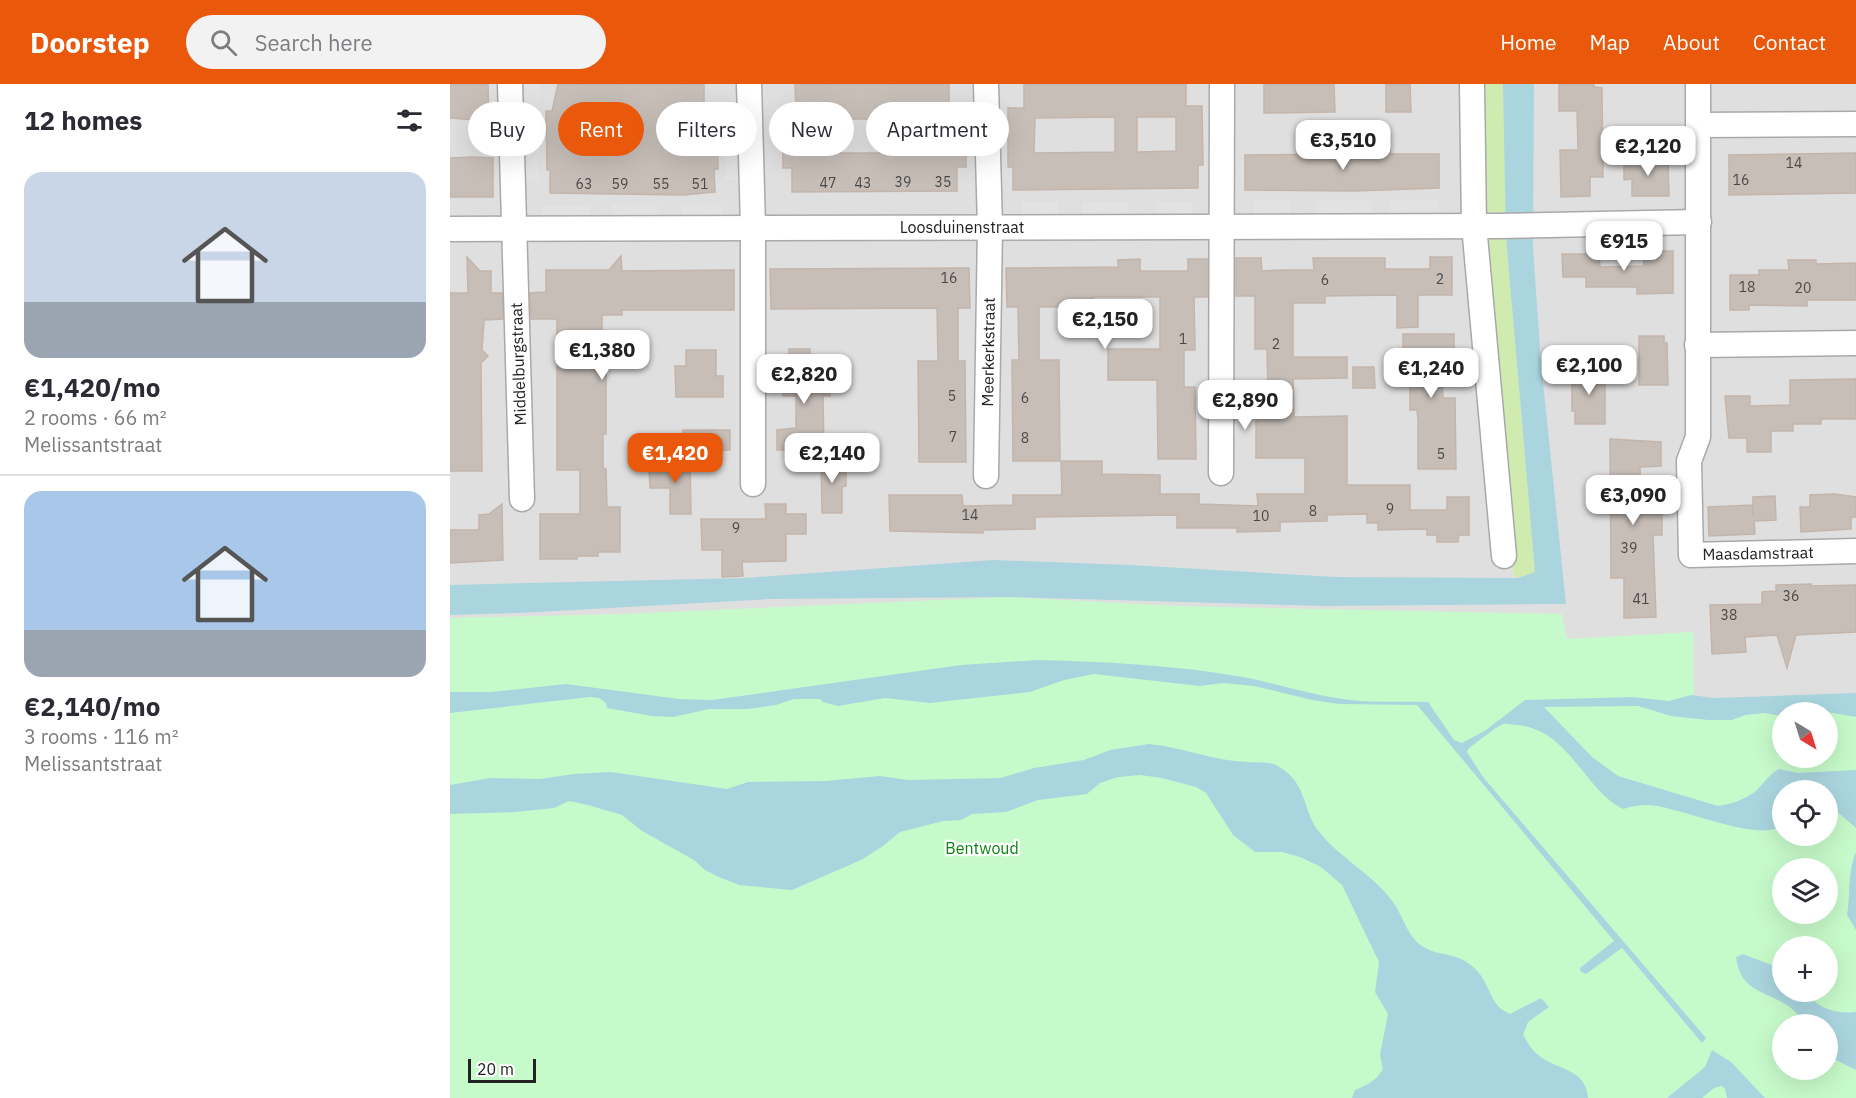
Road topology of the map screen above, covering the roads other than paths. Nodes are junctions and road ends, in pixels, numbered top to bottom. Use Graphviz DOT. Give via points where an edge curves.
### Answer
graph roads {
  1 [pos="510,84"];
  2 [pos="749,84"];
  3 [pos="986,84"];
  4 [pos="1222,84"];
  5 [pos="1472,84"];
  6 [pos="1698,84"];
  7 [pos="1856,124"];
  8 [pos="1699,125"];
  9 [pos="1699,222"];
  10 [pos="1223,225"];
  11 [pos="1474,225"];
  12 [pos="753,226"];
  13 [pos="990,227"];
  14 [pos="514,228"];
  15 [pos="450,229"];
  16 [pos="1856,343"];
  17 [pos="1697,345"];
  18 [pos="1221,473"];
  19 [pos="986,476"];
  20 [pos="753,484"];
  21 [pos="522,499"];
  22 [pos="1856,550"];
  23 [pos="1504,556"];
  1 -- 14 [label="street, Middelburgstraat"];
  2 -- 12 [label="street"];
  3 -- 13 [label="street, Meerkerkstraat"];
  4 -- 10 [label="street"];
  5 -- 11 [label="street"];
  6 -- 8 [label="street, Maasdamstraat"];
  7 -- 8 [label="street"];
  8 -- 9 [label="street, Maasdamstraat"];
  9 -- 11 [label="street"];
  9 -- 17 [label="street, Maasdamstraat"];
  10 -- 11 [label="street, Loosduinenstraat"];
  10 -- 13 [label="street, Loosduinenstraat"];
  10 -- 18 [label="street"];
  11 -- 23 [label="street"];
  12 -- 13 [label="street, Loosduinenstraat"];
  12 -- 14 [label="street, Loosduinenstraat"];
  12 -- 20 [label="street"];
  13 -- 19 [label="street, Meerkerkstraat"];
  14 -- 15 [label="street, Loosduinenstraat"];
  14 -- 21 [label="street, Middelburgstraat"];
  16 -- 17 [label="street"];
  17 -- 22 [label="street, Maasdamstraat" via="1698,437 1689,461 1691,555"];
}
